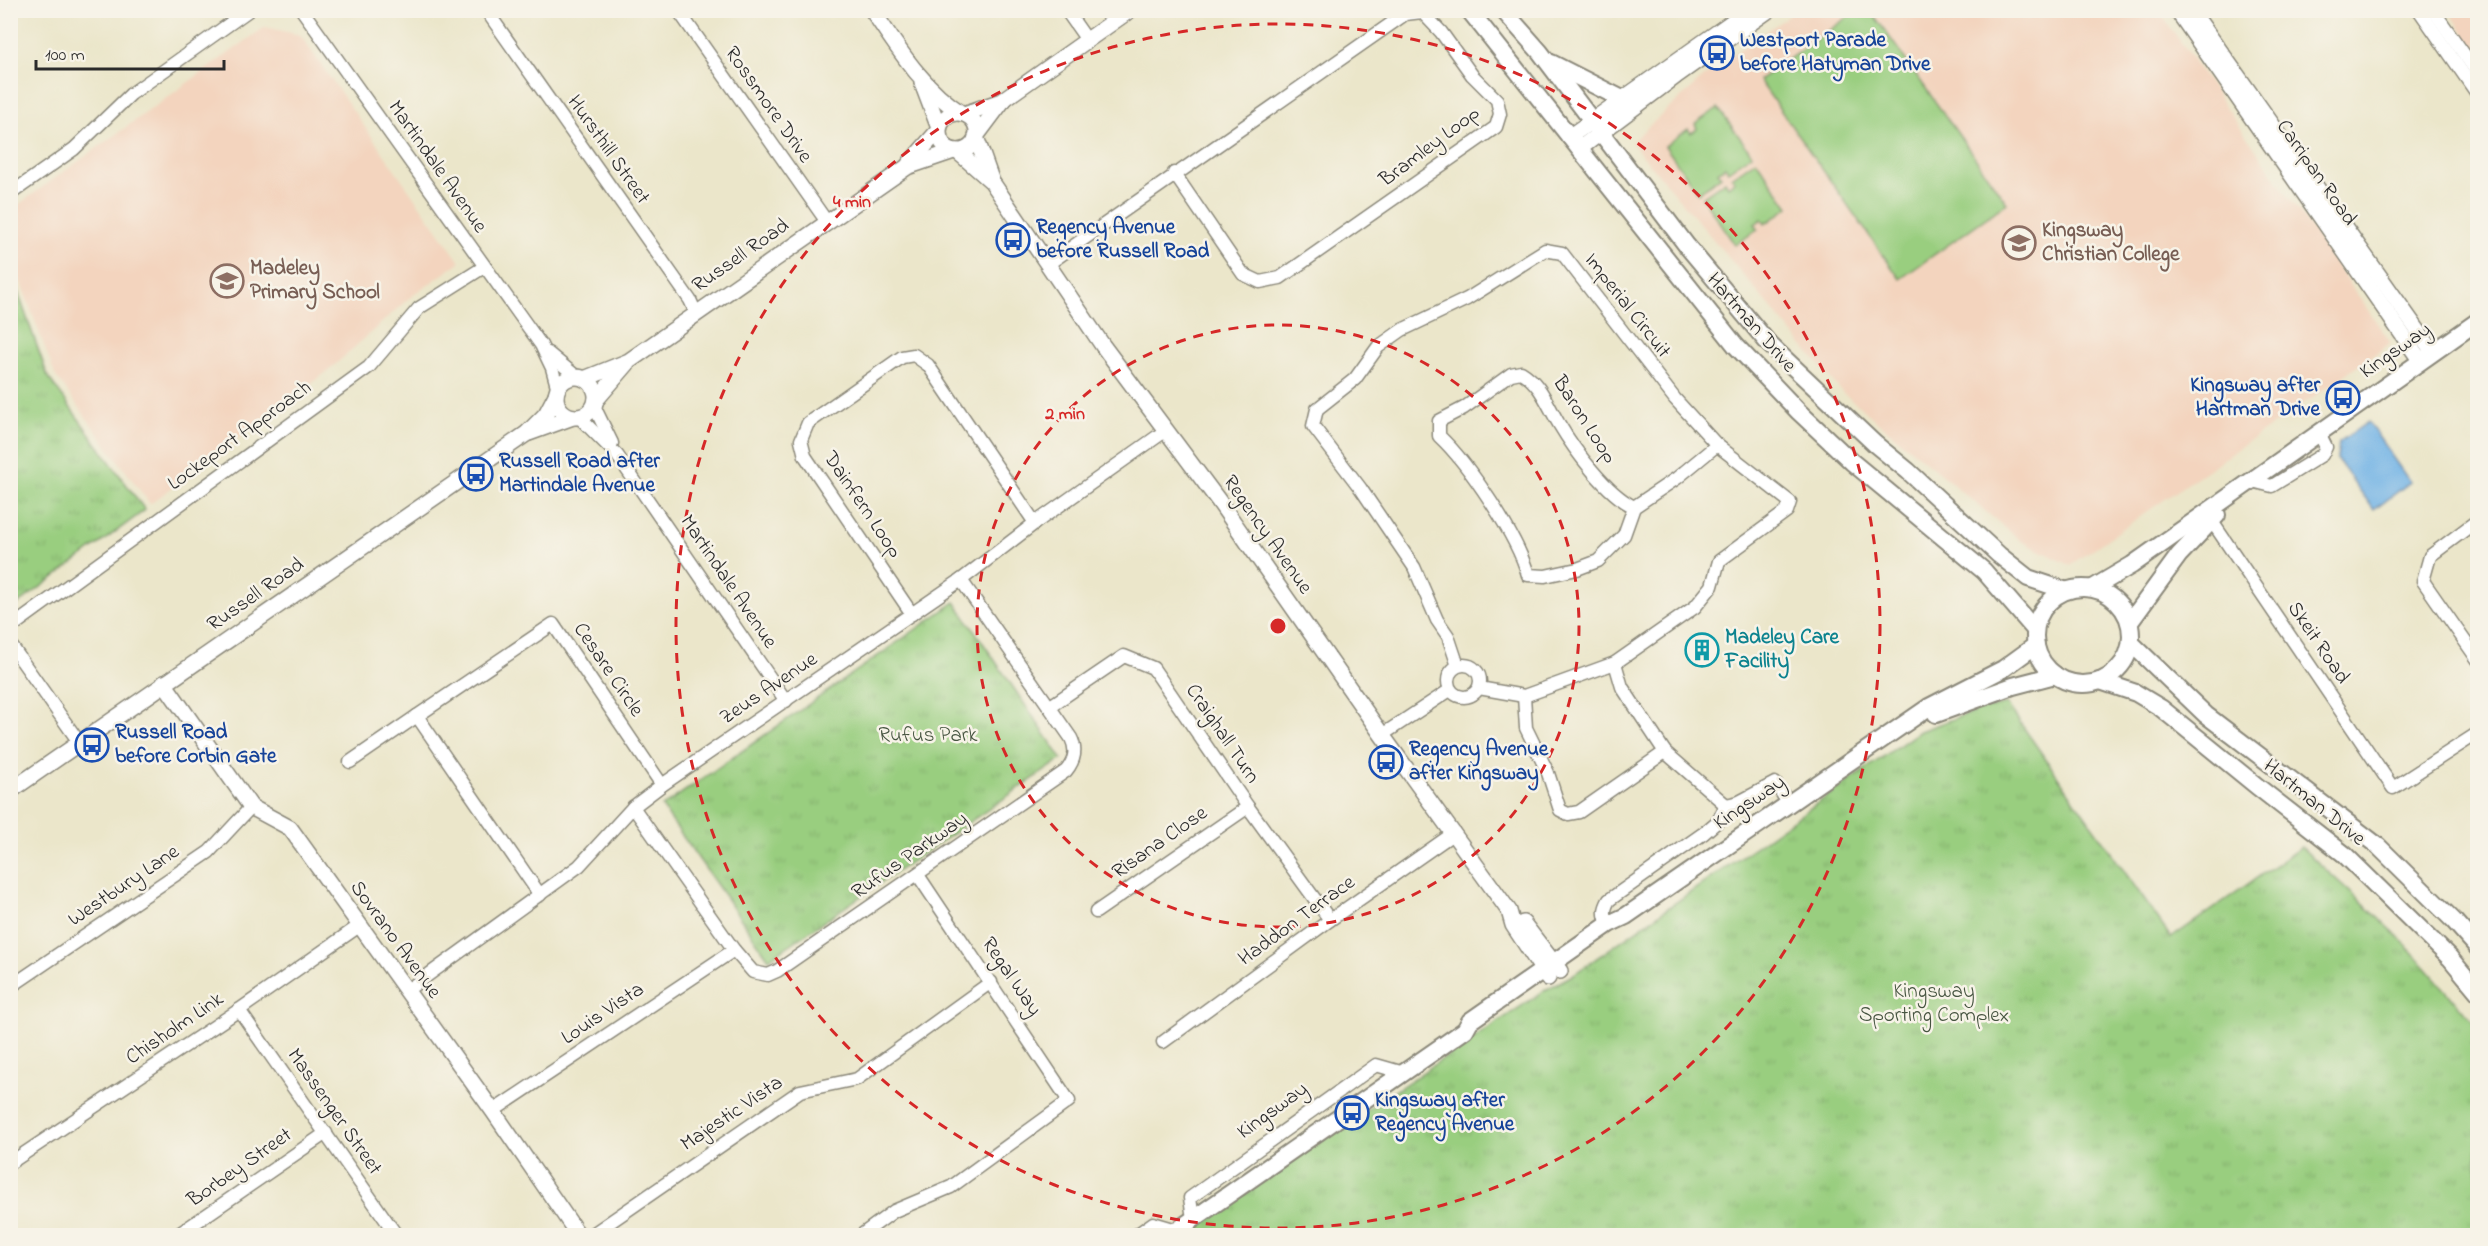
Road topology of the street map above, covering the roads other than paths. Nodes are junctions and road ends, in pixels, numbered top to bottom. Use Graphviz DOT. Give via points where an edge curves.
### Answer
graph roads {
  1 [pos="249,10"];
  2 [pos="302,10"];
  3 [pos="486,10"];
  4 [pos="678,10"];
  5 [pos="872,10"];
  6 [pos="1066,10"];
  7 [pos="1130,10"];
  8 [pos="1469,10"];
  9 [pos="1503,10"];
  10 [pos="1749,10"];
  11 [pos="1769,10"];
  12 [pos="2177,10"];
  13 [pos="2191,10"];
  14 [pos="2419,10"];
  15 [pos="2433,10"];
  16 [pos="1087,40"];
  17 [pos="1547,61"];
  18 [pos="2478,74"];
  19 [pos="921,80"];
  20 [pos="2478,95"];
  21 [pos="1004,99"];
  22 [pos="1622,99"];
  23 [pos="963,113"];
  24 [pos="1597,127"];
  25 [pos="939,130"];
  26 [pos="976,136"];
  27 [pos="1574,143"];
  28 [pos="956,151"];
  29 [pos="907,167"];
  30 [pos="1174,173"];
  31 [pos="992,182"];
  32 [pos="10,194"];
  33 [pos="827,222"];
  34 [pos="2341,234"];
  35 [pos="1048,264"];
  36 [pos="484,267"];
  37 [pos="696,313"];
  38 [pos="2478,321"];
  39 [pos="541,345"];
  40 [pos="2426,356"];
  41 [pos="629,361"];
  42 [pos="581,378"];
  43 [pos="557,393"];
  44 [pos="595,403"];
  45 [pos="576,417"];
  46 [pos="1165,431"];
  47 [pos="526,434"];
  48 [pos="1717,446"];
  49 [pos="617,455"];
  50 [pos="2252,481"];
  51 [pos="1634,507"];
  52 [pos="2211,520"];
  53 [pos="2478,520"];
  54 [pos="1035,523"];
  55 [pos="962,580"];
  56 [pos="2093,588"];
  57 [pos="2064,590"];
  58 [pos="912,614"];
  59 [pos="2130,622"];
  60 [pos="10,628"];
  61 [pos="2035,637"];
  62 [pos="2131,643"];
  63 [pos="10,644"];
  64 [pos="2478,660"];
  65 [pos="1615,663"];
  66 [pos="1458,666"];
  67 [pos="2055,675"];
  68 [pos="2100,681"];
  69 [pos="164,683"];
  70 [pos="1479,687"];
  71 [pos="1450,690"];
  72 [pos="1524,696"];
  73 [pos="786,701"];
  74 [pos="1049,707"];
  75 [pos="417,716"];
  76 [pos="1899,729"];
  77 [pos="2478,732"];
  78 [pos="1382,735"];
  79 [pos="79,742"];
  80 [pos="1665,753"];
  81 [pos="350,762"];
  82 [pos="662,785"];
  83 [pos="10,791"];
  84 [pos="1789,804"];
  85 [pos="1726,805"];
  86 [pos="251,807"];
  87 [pos="633,807"];
  88 [pos="1248,807"];
  89 [pos="1454,833"];
  90 [pos="918,875"];
  91 [pos="540,895"];
  92 [pos="1096,912"];
  93 [pos="1626,916"];
  94 [pos="1330,920"];
  95 [pos="1609,924"];
  96 [pos="359,926"];
  97 [pos="2478,948"];
  98 [pos="734,950"];
  99 [pos="1551,971"];
  100 [pos="992,982"];
  101 [pos="10,987"];
  102 [pos="406,992"];
  103 [pos="2478,992"];
  104 [pos="239,1010"];
  105 [pos="1163,1042"];
  106 [pos="493,1111"];
  107 [pos="326,1133"];
  108 [pos="10,1163"];
  109 [pos="1173,1233"];
  110 [pos="176,1236"];
  111 [pos="397,1236"];
  112 [pos="579,1236"];
  113 [pos="590,1236"];
  114 [pos="860,1236"];
  115 [pos="1135,1236"];
  1 -- 32 [label="street" via="131,94 74,149"];
  2 -- 36 [label="street, Martindale Avenue"];
  3 -- 37 [label="street, Hursthill Street"];
  4 -- 33 [label="street, Rossmore Drive"];
  5 -- 19 [label="street"];
  6 -- 16 [label="street"];
  7 -- 16 [label="street"];
  8 -- 27 [label="main road, Hartman Drive"];
  9 -- 17 [label="main road, Hartman Drive"];
  10 -- 22 [label="street"];
  11 -- 24 [label="street"];
  12 -- 34 [label="street, Carripan Road"];
  13 -- 34 [label="street, Carripan Road"];
  14 -- 20 [label="street"];
  15 -- 18 [label="street"];
  16 -- 21 [label="street"];
  17 -- 22 [label="main road"];
  17 -- 24 [label="main road, Hartman Drive"];
  19 -- 23 [label="street"];
  19 -- 25 [label="street"];
  21 -- 23 [label="street"];
  21 -- 26 [label="street"];
  22 -- 24 [label="street"];
  23 -- 25 [label="street" via="947,116"];
  23 -- 26 [label="street" via="974,122"];
  24 -- 27 [label="street"];
  24 -- 57 [label="main road, Hartman Drive" via="1768,344 1999,555 2028,578"];
  25 -- 28 [label="street" via="943,144"];
  25 -- 29 [label="street, Russell Road"];
  26 -- 28 [label="street" via="969,147"];
  26 -- 31 [label="street, Regency Avenue"];
  27 -- 61 [label="main road, Hartman Drive" via="1744,354 1851,462 1984,571"];
  28 -- 29 [label="street, Russell Road"];
  28 -- 31 [label="street, Regency Avenue"];
  29 -- 33 [label="street, Russell Road"];
  30 -- 30 [label="street, Bramley Loop" via="1243,274 1260,282 1280,278 1496,127 1500,114 1497,100 1472,75 1442,32 1422,12 1405,14"];
  30 -- 35 [label="street, Bramley Loop"];
  31 -- 35 [label="street, Regency Avenue"];
  33 -- 37 [label="street, Russell Road"];
  34 -- 40 [label="street, Carripan Road"];
  35 -- 46 [label="street, Regency Avenue"];
  36 -- 39 [label="street, Martindale Avenue"];
  36 -- 60 [label="street, Lockeport Approach" via="420,308 369,367"];
  37 -- 41 [label="street, Russell Road"];
  38 -- 40 [label="main road, Kingsway"];
  39 -- 42 [label="street, Martindale Avenue"];
  39 -- 43 [label="street, Martindale Avenue" via="552,368"];
  40 -- 50 [label="main road, Kingsway"];
  41 -- 42 [label="street, Russell Road"];
  41 -- 44 [label="street, Russell Road"];
  42 -- 43 [label="street" via="566,380"];
  42 -- 44 [label="street" via="594,387"];
  43 -- 45 [label="street" via="562,412"];
  43 -- 47 [label="street, Russell Road" via="546,414"];
  44 -- 45 [label="street" via="585,415"];
  44 -- 49 [label="street, Martindale Avenue"];
  45 -- 47 [label="street, Russell Road"];
  45 -- 49 [label="street, Martindale Avenue"];
  46 -- 54 [label="street, Zeus Avenue"];
  46 -- 78 [label="street, Regency Avenue" via="1218,500"];
  47 -- 69 [label="street, Russell Road"];
  48 -- 51 [label="street"];
  48 -- 65 [label="street, Imperial Circuit" via="1790,502 1787,511 1719,561 1712,586 1695,607"];
  48 -- 66 [label="street, Imperial Circuit" via="1675,399 1562,253 1545,250 1467,299 1402,330 1378,347 1355,380 1317,409 1313,426 1414,567 1448,636"];
  49 -- 73 [label="street, Martindale Avenue"];
  50 -- 52 [label="main road, Kingsway"];
  50 -- 56 [label="main road, Kingsway" via="2133,565"];
  51 -- 51 [label="street, Baron Loop" via="1603,484 1561,427 1535,380 1521,372 1511,374 1464,408 1438,421 1439,436 1453,449 1514,541 1528,575 1545,576 1598,561 1624,535"];
  52 -- 59 [label="main road, Kingsway" via="2179,555"];
  52 -- 77 [label="street, Skeit Road" via="2392,788"];
  53 -- 64 [label="street" via="2430,556 2423,580"];
  54 -- 55 [label="street, Zeus Avenue"];
  54 -- 58 [label="street, Dainfern Loop" via="928,364 914,355 902,357 808,423 801,440 805,456"];
  55 -- 58 [label="street, Zeus Avenue"];
  55 -- 74 [label="street, Rufus Parkway"];
  56 -- 57 [label="main road"];
  56 -- 59 [label="main road" via="2119,603"];
  57 -- 61 [label="main road" via="2043,609"];
  58 -- 73 [label="street, Zeus Avenue"];
  59 -- 62 [label="main road"];
  61 -- 67 [label="main road" via="2042,662"];
  61 -- 76 [label="main road, Kingsway" via="2003,669 1929,707"];
  62 -- 68 [label="main road" via="2121,666"];
  62 -- 97 [label="main road, Hartman Drive" via="2206,715 2378,846"];
  63 -- 79 [label="street"];
  65 -- 72 [label="street, Imperial Circuit"];
  65 -- 80 [label="street" via="1622,687"];
  66 -- 70 [label="street" via="1476,670"];
  66 -- 71 [label="street" via="1448,679"];
  67 -- 68 [label="main road" via="2076,684"];
  67 -- 76 [label="main road, Kingsway" via="2013,686"];
  68 -- 103 [label="main road, Hartman Drive" via="2136,693 2161,708 2344,854 2450,958"];
  69 -- 79 [label="street, Russell Road"];
  69 -- 86 [label="street, Sovrano Avenue"];
  70 -- 71 [label="street" via="1465,698"];
  70 -- 72 [label="street"];
  71 -- 78 [label="street"];
  72 -- 80 [label="street" via="1526,728 1548,773 1560,810 1568,814 1579,812"];
  73 -- 82 [label="street, Zeus Avenue"];
  74 -- 88 [label="street, Craighall Turn" via="1124,656 1153,668"];
  74 -- 90 [label="street, Rufus Parkway" via="1074,743 1071,765"];
  75 -- 81 [label="street, Cesare Circle"];
  75 -- 82 [label="street, Cesare Circle" via="553,624"];
  75 -- 91 [label="street"];
  76 -- 84 [label="main road, Kingsway"];
  78 -- 89 [label="street, Regency Avenue"];
  79 -- 83 [label="street, Russell Road"];
  80 -- 85 [label="street"];
  82 -- 87 [label="street, Zeus Avenue"];
  84 -- 85 [label="street" via="1775,783"];
  84 -- 93 [label="main road, Kingsway"];
  85 -- 95 [label="street" via="1718,821 1704,833 1609,900 1605,918"];
  86 -- 96 [label="street, Sovrano Avenue" via="290,828"];
  86 -- 101 [label="street, Westbury Lane" via="208,852"];
  87 -- 91 [label="street, Zeus Avenue" via="579,866"];
  87 -- 98 [label="street, Rufus Parkway"];
  88 -- 92 [label="street, Risana Close"];
  88 -- 94 [label="street, Craighall Turn"];
  89 -- 94 [label="street, Haddon Terrace"];
  89 -- 99 [label="street, Regency Avenue" via="1509,911 1513,925"];
  90 -- 98 [label="street, Rufus Parkway" via="768,975 753,972"];
  90 -- 100 [label="street, Regal Way"];
  91 -- 102 [label="street, Zeus Avenue"];
  93 -- 95 [label="main road, Kingsway"];
  93 -- 99 [label="main road, Kingsway" via="1614,932"];
  94 -- 105 [label="street, Haddon Terrace"];
  95 -- 99 [label="main road, Kingsway"];
  96 -- 102 [label="street, Sovrano Avenue"];
  96 -- 104 [label="street, Chisholm Link"];
  98 -- 106 [label="street, Louis Vista"];
  99 -- 109 [label="main road, Kingsway" via="1470,1021 1465,1030"];
  100 -- 113 [label="street, Majestic Vista" via="857,1079 800,1091"];
  100 -- 114 [label="street, Regal Way" via="1069,1101 951,1187 894,1211"];
  102 -- 106 [label="street, Sovrano Avenue"];
  104 -- 107 [label="street, Massenger Street"];
  104 -- 108 [label="street, Chisholm Link"];
  106 -- 112 [label="street, Sovrano Avenue"];
  107 -- 110 [label="street, Borbey Street"];
  107 -- 111 [label="street, Massenger Street"];
  109 -- 115 [label="street, Kingsway" via="1153,1223"];
}
